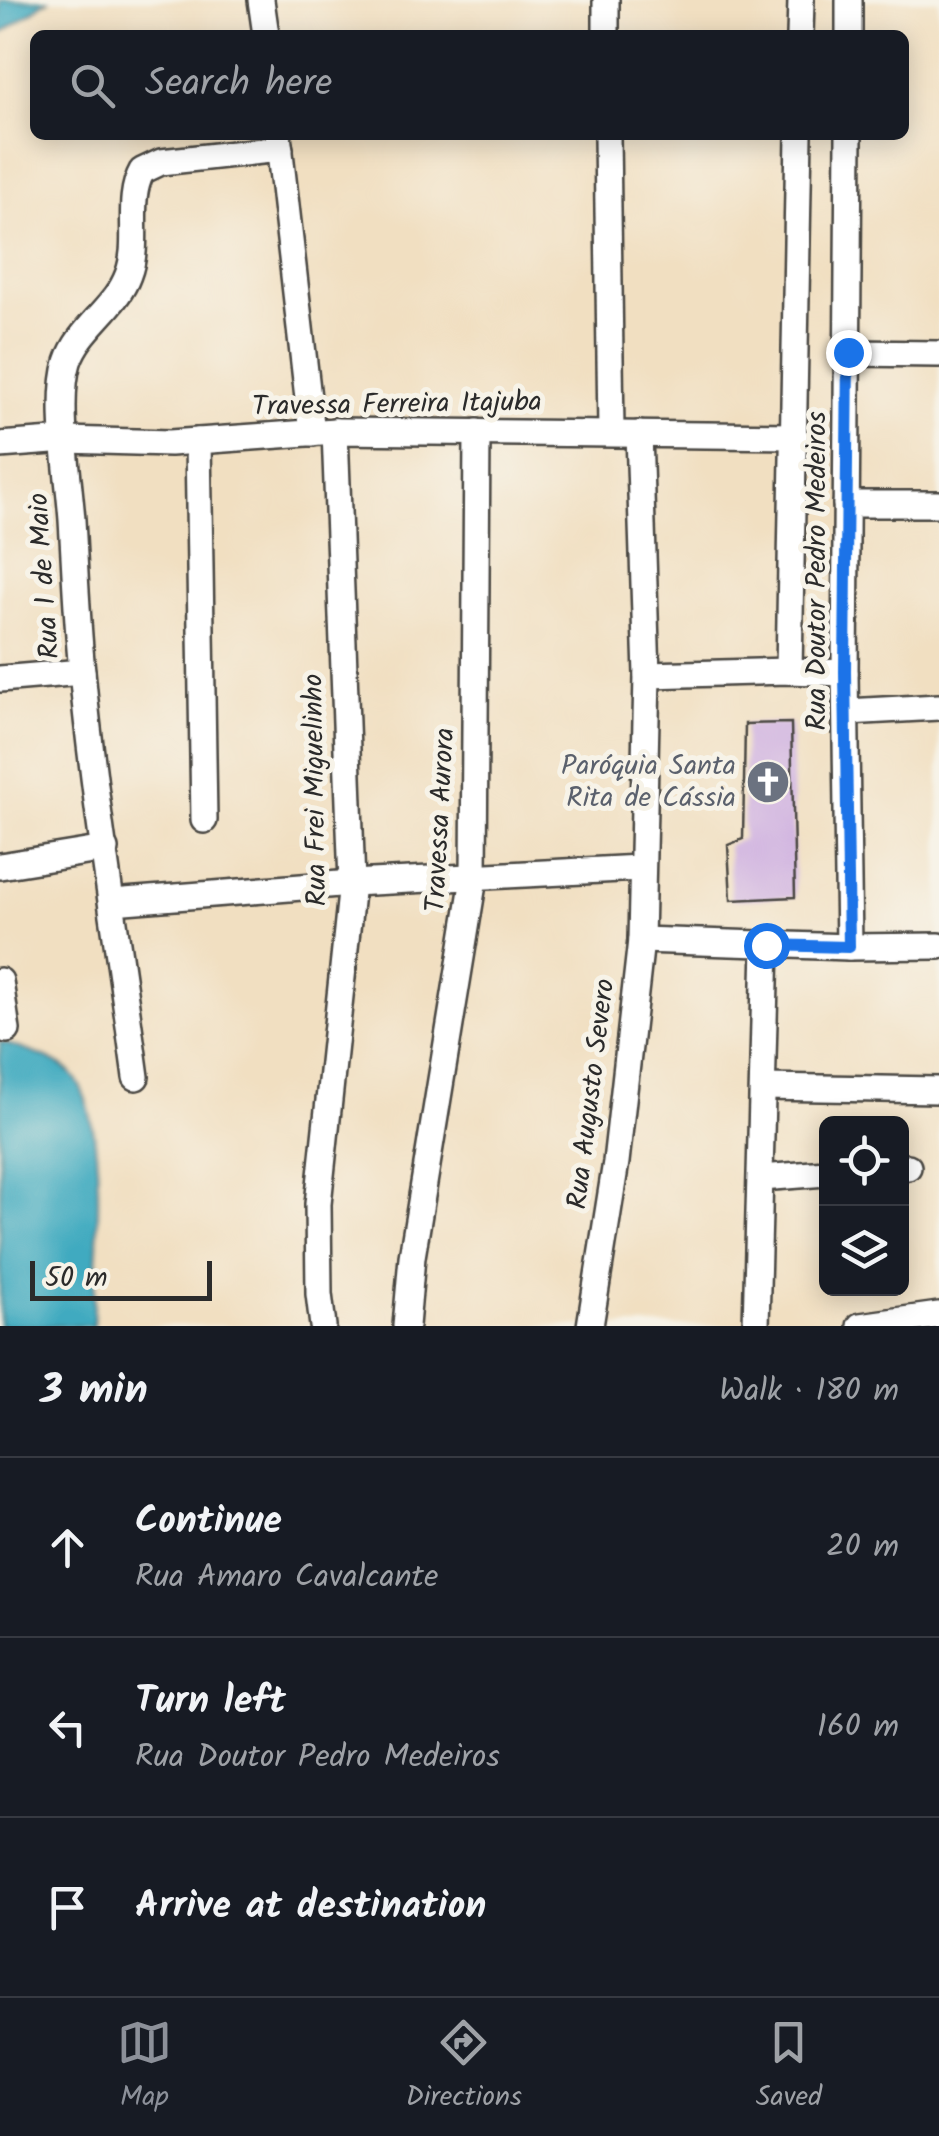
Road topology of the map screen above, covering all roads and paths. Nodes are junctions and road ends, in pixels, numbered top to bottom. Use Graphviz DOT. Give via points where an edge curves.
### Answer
graph roads {
  1 [pos="261,0"];
  2 [pos="606,0"];
  3 [pos="801,0"];
  4 [pos="849,0"];
  5 [pos="265,30"];
  6 [pos="606,30"];
  7 [pos="800,30"];
  8 [pos="849,30"];
  9 [pos="607,140"];
  10 [pos="799,140"];
  11 [pos="848,140"];
  12 [pos="279,142"];
  13 [pos="848,352"];
  14 [pos="939,354"];
  15 [pos="323,432"];
  16 [pos="477,432"];
  17 [pos="611,432"];
  18 [pos="640,434"];
  19 [pos="795,436"];
  20 [pos="66,440"];
  21 [pos="198,441"];
  22 [pos="0,446"];
  23 [pos="846,504"];
  24 [pos="939,504"];
  25 [pos="789,670"];
  26 [pos="82,672"];
  27 [pos="845,672"];
  28 [pos="647,675"];
  29 [pos="0,679"];
  30 [pos="939,707"];
  31 [pos="847,712"];
  32 [pos="204,820"];
  33 [pos="106,849"];
  34 [pos="0,866"];
  35 [pos="640,868"];
  36 [pos="474,878"];
  37 [pos="352,883"];
  38 [pos="112,902"];
  39 [pos="641,940"];
  40 [pos="766,945"];
  41 [pos="939,946"];
  42 [pos="849,947"];
  43 [pos="0,981"];
  44 [pos="8,1030"];
  45 [pos="136,1077"];
  46 [pos="763,1087"];
  47 [pos="939,1090"];
  48 [pos="819,1174"];
  49 [pos="761,1178"];
  50 [pos="939,1315"];
  51 [pos="323,1326"];
  52 [pos="406,1326"];
  53 [pos="590,1326"];
  54 [pos="756,1326"];
  55 [pos="860,1326"];
  1 -- 5 [label="street"];
  2 -- 6 [label="street"];
  3 -- 7 [label="street"];
  4 -- 8 [label="street"];
  9 -- 17 [label="street"];
  10 -- 19 [label="street, Rua Doutor Pedro Medeiros"];
  11 -- 13 [label="street, Rua Doutor Pedro Medeiros"];
  12 -- 15 [label="street, Rua Frei Miguelinho"];
  12 -- 20 [label="street, Rua 1 de Maio" via="142,171 128,274 68,364"];
  13 -- 14 [label="street"];
  13 -- 23 [label="street, Rua Doutor Pedro Medeiros"];
  15 -- 16 [label="street, Travessa Ferreira Itajuba"];
  15 -- 21 [label="street, Travessa Ferreira Itajuba"];
  15 -- 37 [label="street, Rua Frei Miguelinho"];
  16 -- 17 [label="street, Travessa Ferreira Itajuba"];
  16 -- 36 [label="street, Travessa Aurora"];
  17 -- 18 [label="street, Travessa Ferreira Itajuba"];
  18 -- 19 [label="street, Travessa Ferreira Itajuba"];
  18 -- 28 [label="street, Rua Augusto Severo"];
  19 -- 25 [label="street, Rua Doutor Pedro Medeiros"];
  20 -- 21 [label="street, Travessa Ferreira Itajuba"];
  20 -- 22 [label="street, Travessa Ferreira Itajuba"];
  20 -- 26 [label="street, Rua 1 de Maio"];
  21 -- 32 [label="street"];
  23 -- 24 [label="street"];
  23 -- 27 [label="street, Rua Doutor Pedro Medeiros"];
  25 -- 27 [label="street"];
  25 -- 28 [label="street"];
  26 -- 29 [label="street"];
  26 -- 33 [label="street, Rua 1 de Maio"];
  27 -- 31 [label="street, Rua Doutor Pedro Medeiros"];
  28 -- 35 [label="street, Rua Augusto Severo"];
  30 -- 31 [label="street"];
  31 -- 42 [label="street, Rua Doutor Pedro Medeiros"];
  33 -- 34 [label="street"];
  33 -- 38 [label="street, Rua 1 de Maio"];
  35 -- 36 [label="street"];
  35 -- 39 [label="street, Rua Augusto Severo"];
  36 -- 37 [label="street"];
  36 -- 52 [label="street, Travessa Aurora"];
  37 -- 38 [label="street"];
  37 -- 51 [label="street, Rua Frei Miguelinho" via="318,1204"];
  38 -- 45 [label="street, Rua 1 de Maio"];
  39 -- 40 [label="street"];
  39 -- 53 [label="street, Rua Augusto Severo"];
  40 -- 42 [label="street"];
  40 -- 46 [label="street"];
  41 -- 42 [label="street"];
  43 -- 44 [label="street"];
  46 -- 47 [label="street"];
  46 -- 49 [label="street"];
  48 -- 49 [label="street"];
  49 -- 54 [label="street"];
  50 -- 55 [label="street"];
}
